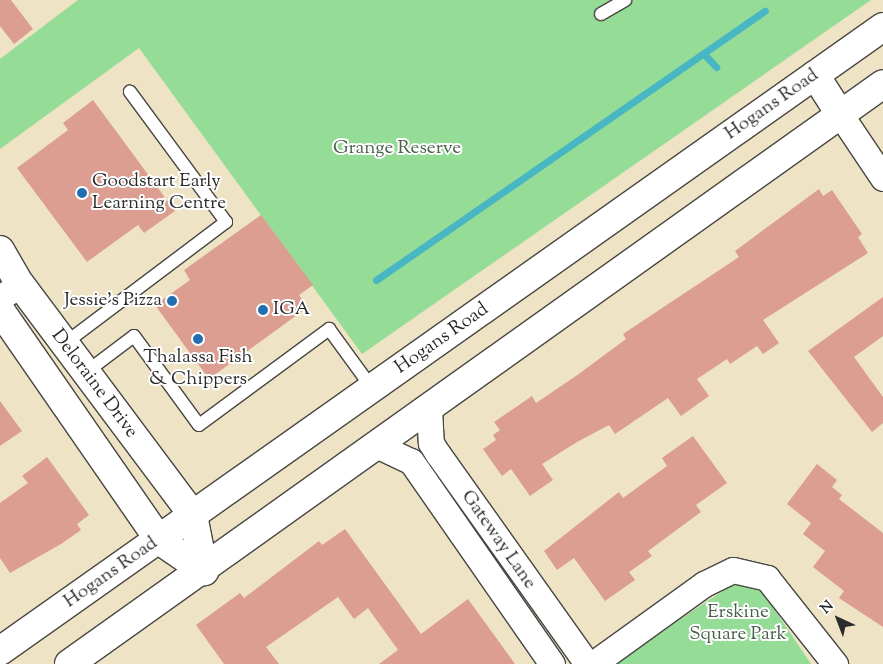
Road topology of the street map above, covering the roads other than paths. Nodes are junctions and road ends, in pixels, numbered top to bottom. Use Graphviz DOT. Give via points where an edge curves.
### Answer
graph roads {
  1 [pos="625,0"];
  2 [pos="601,14"];
  3 [pos="883,27"];
  4 [pos="815,75"];
  5 [pos="883,84"];
  6 [pos="130,92"];
  7 [pos="840,114"];
  8 [pos="883,178"];
  9 [pos="0,250"];
  10 [pos="10,291"];
  11 [pos="0,310"];
  12 [pos="64,344"];
  13 [pos="84,373"];
  14 [pos="372,388"];
  15 [pos="56,394"];
  16 [pos="429,408"];
  17 [pos="376,445"];
  18 [pos="193,515"];
  19 [pos="159,540"];
  20 [pos="204,571"];
  21 [pos="0,650"];
  22 [pos="69,664"];
  23 [pos="552,664"];
  24 [pos="587,664"];
  25 [pos="593,664"];
  26 [pos="835,664"];
  1 -- 2 [label="lane"];
  3 -- 4 [label="street, Hogans Road"];
  4 -- 7 [label="street"];
  4 -- 14 [label="street, Hogans Road"];
  5 -- 7 [label="street"];
  6 -- 12 [label="lane" via="226,222"];
  7 -- 8 [label="street"];
  7 -- 16 [label="street"];
  9 -- 10 [label="street, Deloraine Drive"];
  10 -- 12 [label="street, Deloraine Drive"];
  11 -- 15 [label="street, Deloraine Drive"];
  12 -- 13 [label="street, Deloraine Drive"];
  13 -- 14 [label="lane" via="134,336 198,425 328,329"];
  13 -- 15 [label="street"];
  13 -- 18 [label="street, Deloraine Drive"];
  14 -- 18 [label="street, Hogans Road"];
  15 -- 19 [label="street, Deloraine Drive"];
  16 -- 17 [label="street"];
  16 -- 24 [label="street, Gateway Lane" via="431,443"];
  17 -- 20 [label="street"];
  17 -- 23 [label="street, Gateway Lane" via="411,461"];
  18 -- 19 [label="street, Hogans Road"];
  18 -- 20 [label="street"];
  19 -- 20 [label="street"];
  19 -- 21 [label="street, Hogans Road"];
  20 -- 22 [label="street"];
  25 -- 26 [label="street" via="704,584 733,570 767,578"];
}
